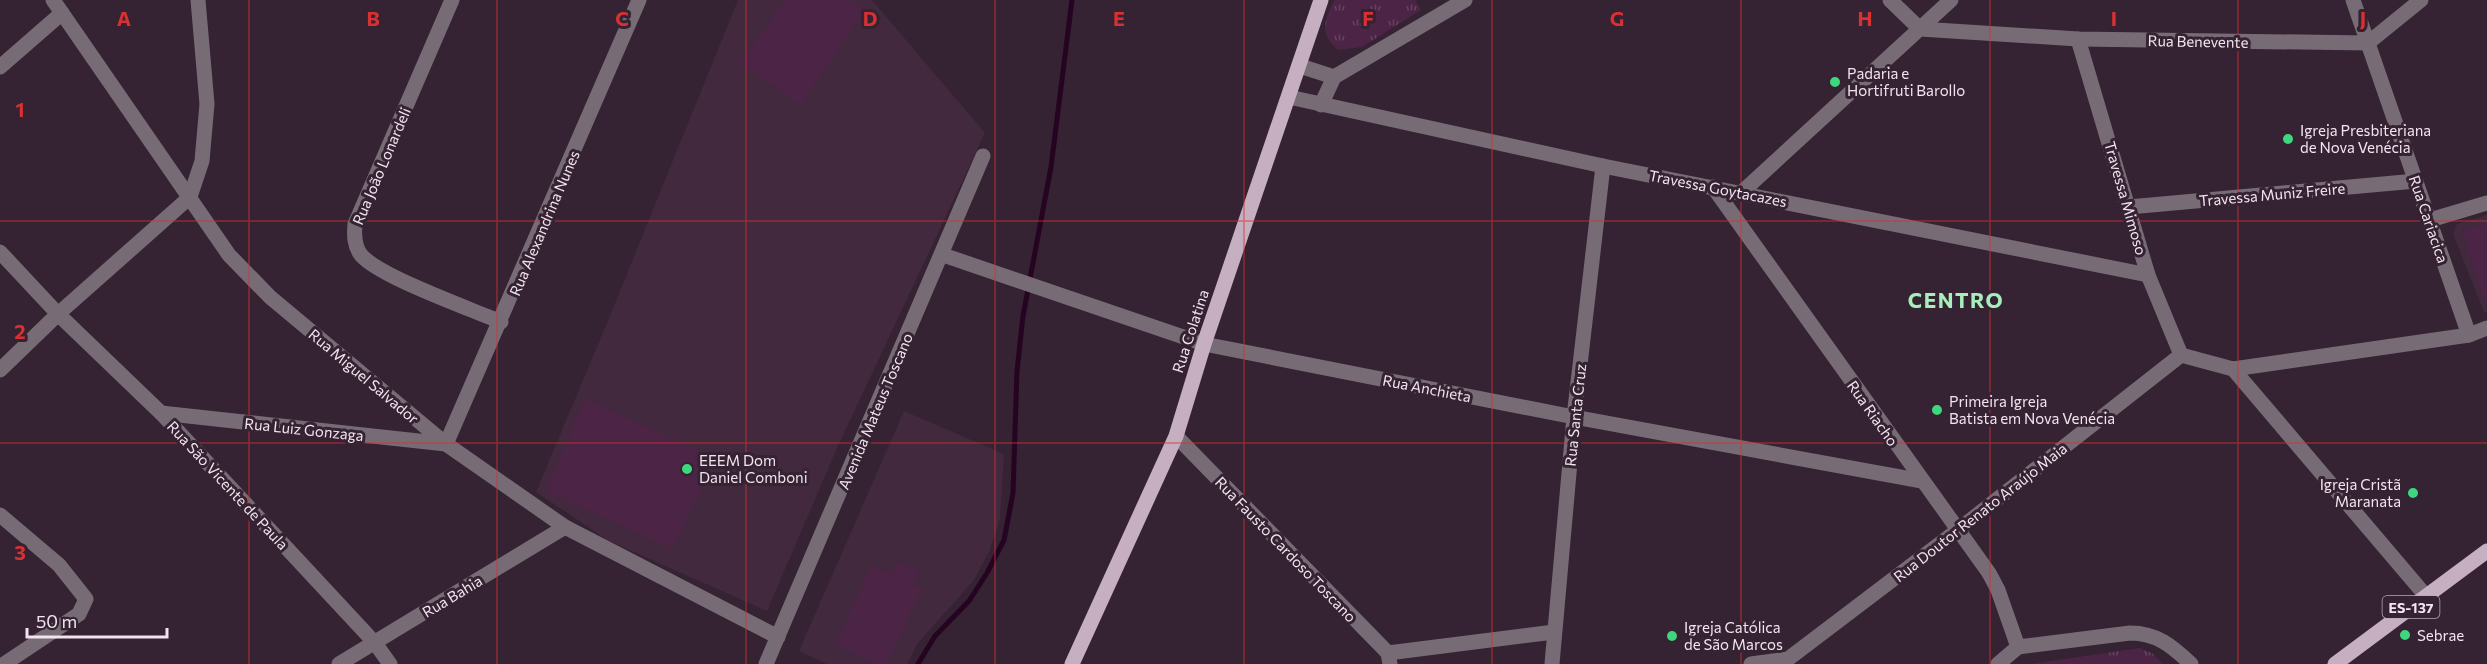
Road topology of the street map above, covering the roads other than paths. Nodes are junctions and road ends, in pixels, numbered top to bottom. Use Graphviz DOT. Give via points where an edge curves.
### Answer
graph roads {
  1 [pos="198,0"];
  2 [pos="452,0"];
  3 [pos="639,0"];
  4 [pos="1321,0"];
  5 [pos="1465,0"];
  6 [pos="1890,0"];
  7 [pos="1951,0"];
  8 [pos="2353,0"];
  9 [pos="2421,0"];
  10 [pos="56,4"];
  11 [pos="1920,29"];
  12 [pos="2078,39"];
  13 [pos="2368,43"];
  14 [pos="1300,66"];
  15 [pos="0,67"];
  16 [pos="1334,77"];
  17 [pos="1290,97"];
  18 [pos="1321,105"];
  19 [pos="983,156"];
  20 [pos="1603,166"];
  21 [pos="2416,181"];
  22 [pos="1713,187"];
  23 [pos="1742,192"];
  24 [pos="190,197"];
  25 [pos="2487,203"];
  26 [pos="2129,207"];
  27 [pos="2430,220"];
  28 [pos="0,252"];
  29 [pos="942,255"];
  30 [pos="2148,275"];
  31 [pos="58,314"];
  32 [pos="501,322"];
  33 [pos="2487,328"];
  34 [pos="2469,335"];
  35 [pos="1204,344"];
  36 [pos="2181,355"];
  37 [pos="2233,369"];
  38 [pos="0,370"];
  39 [pos="161,413"];
  40 [pos="1574,417"];
  41 [pos="1176,436"];
  42 [pos="446,444"];
  43 [pos="1922,481"];
  44 [pos="0,515"];
  45 [pos="565,527"];
  46 [pos="1958,530"];
  47 [pos="2487,551"];
  48 [pos="2426,596"];
  49 [pos="1554,632"];
  50 [pos="778,637"];
  51 [pos="375,643"];
  52 [pos="2018,647"];
  53 [pos="1388,658"];
  54 [pos="768,660"];
  55 [pos="1788,661"];
  56 [pos="4,664"];
  57 [pos="339,664"];
  58 [pos="390,664"];
  59 [pos="752,664"];
  60 [pos="1072,664"];
  61 [pos="1552,664"];
  62 [pos="1751,664"];
  63 [pos="1998,664"];
  64 [pos="2191,664"];
  65 [pos="2335,664"];
  1 -- 24 [label="street" via="207,104 202,161"];
  2 -- 32 [label="street, Rua João Lonardeli" via="355,224 354,240 360,254 390,274"];
  3 -- 32 [label="street, Rua Alexandrina Nunes"];
  4 -- 14 [label="main road, Rua Colatina"];
  5 -- 16 [label="street"];
  6 -- 11 [label="street"];
  7 -- 11 [label="street"];
  8 -- 13 [label="street, Rua Cariacica"];
  9 -- 13 [label="street"];
  10 -- 15 [label="street"];
  10 -- 24 [label="street, Rua Miguel Salvador"];
  11 -- 12 [label="street, Rua Benevente"];
  11 -- 23 [label="street"];
  12 -- 13 [label="street, Rua Benevente"];
  12 -- 26 [label="street, Travessa Mimoso"];
  13 -- 21 [label="street, Rua Cariacica"];
  14 -- 16 [label="street"];
  14 -- 17 [label="main road, Rua Colatina"];
  16 -- 18 [label="street"];
  17 -- 18 [label="street, Travessa Goytacazes"];
  17 -- 35 [label="main road, Rua Colatina"];
  18 -- 20 [label="street, Travessa Goytacazes"];
  19 -- 29 [label="street, Avenida Mateus Toscano"];
  20 -- 22 [label="street, Travessa Goytacazes"];
  20 -- 40 [label="street, Rua Santa Cruz"];
  21 -- 26 [label="street, Travessa Muniz Freire"];
  21 -- 27 [label="street, Rua Cariacica"];
  22 -- 23 [label="street, Travessa Goytacazes"];
  22 -- 43 [label="street, Rua Riacho"];
  23 -- 30 [label="street, Travessa Goytacazes"];
  24 -- 31 [label="street"];
  24 -- 42 [label="street, Rua Miguel Salvador" via="229,255 270,297"];
  25 -- 27 [label="street"];
  26 -- 30 [label="street, Travessa Mimoso"];
  27 -- 34 [label="street, Rua Cariacica"];
  28 -- 31 [label="street, Rua São Vicente de Paula"];
  29 -- 35 [label="street, Rua Anchieta"];
  29 -- 50 [label="street, Avenida Mateus Toscano"];
  30 -- 36 [label="street, Travessa Mimoso"];
  31 -- 38 [label="street"];
  31 -- 39 [label="street, Rua São Vicente de Paula"];
  32 -- 42 [label="street, Rua Alexandrina Nunes"];
  33 -- 34 [label="street"];
  34 -- 37 [label="street"];
  35 -- 40 [label="street, Rua Anchieta"];
  35 -- 41 [label="main road, Rua Colatina"];
  36 -- 37 [label="street"];
  36 -- 46 [label="street, Rua Doutor Renato Araújo Maia"];
  37 -- 48 [label="street"];
  39 -- 42 [label="street, Rua Luiz Gonzaga"];
  39 -- 51 [label="street, Rua São Vicente de Paula"];
  40 -- 43 [label="street, Rua Anchieta"];
  40 -- 49 [label="street, Rua Santa Cruz"];
  41 -- 53 [label="street, Rua Fausto Cardoso Toscano"];
  41 -- 60 [label="main road, Rua Colatina"];
  42 -- 45 [label="street, Rua Miguel Salvador"];
  43 -- 46 [label="street, Rua Riacho"];
  44 -- 56 [label="street" via="59,565 84,595 85,602 82,610 64,626"];
  45 -- 50 [label="street, Rua Miguel Salvador"];
  45 -- 51 [label="street, Rua Bahia"];
  46 -- 52 [label="street, Rua Riacho" via="1998,590"];
  46 -- 55 [label="street, Rua Doutor Renato Araújo Maia"];
  47 -- 48 [label="main road, ES-137"];
  48 -- 65 [label="main road, ES-137"];
  49 -- 53 [label="street"];
  49 -- 61 [label="street, Rua Santa Cruz"];
  50 -- 54 [label="street, Avenida Mateus Toscano"];
  51 -- 57 [label="street, Rua Bahia"];
  51 -- 58 [label="street, Rua São Vicente de Paula"];
  52 -- 63 [label="street"];
  52 -- 64 [label="street" via="2143,633 2168,643"];
  54 -- 59 [label="street"];
  55 -- 62 [label="street, Rua Doutor Renato Araújo Maia"];
}
